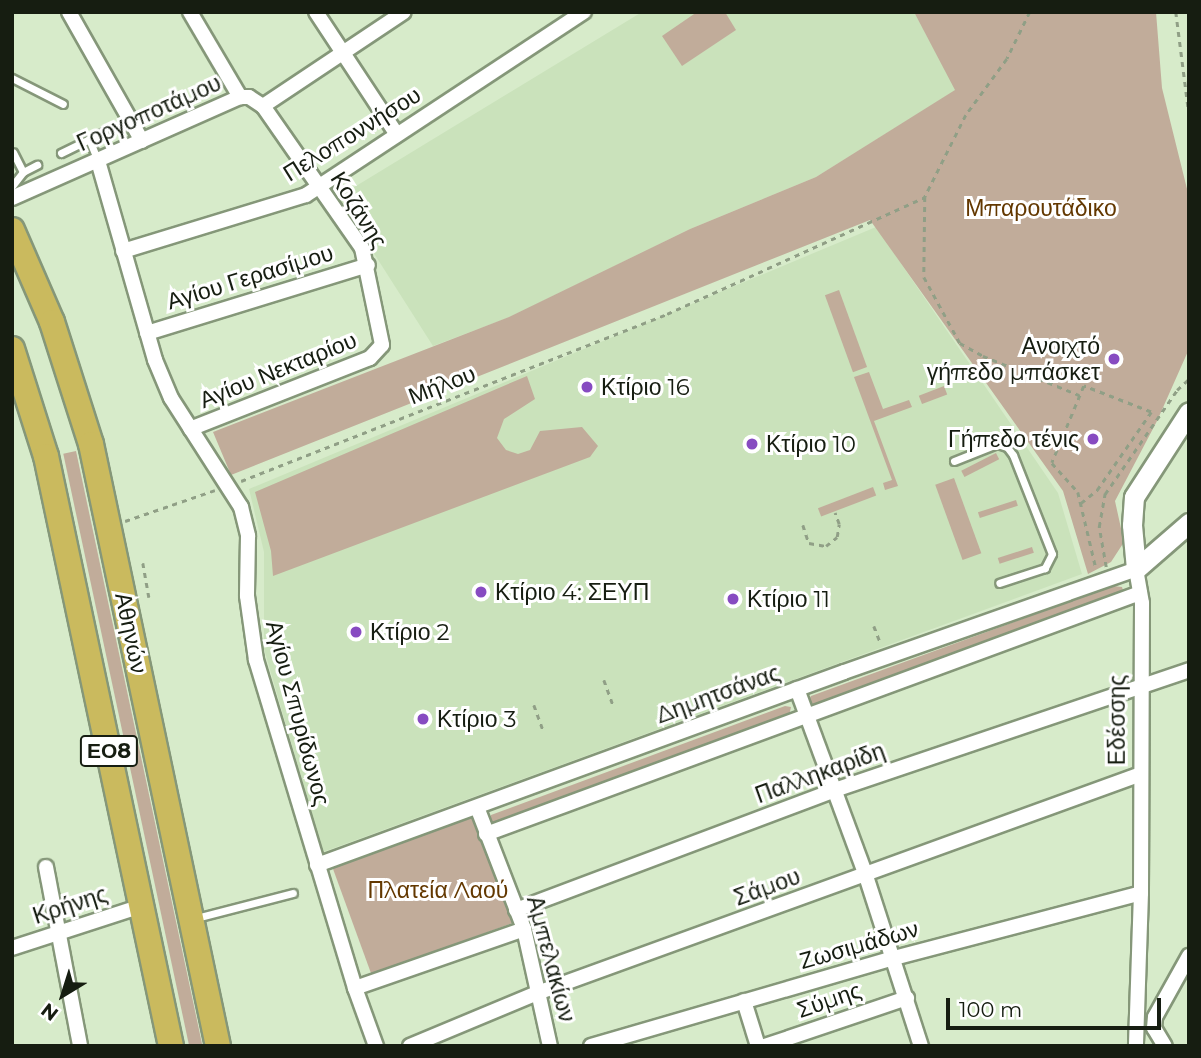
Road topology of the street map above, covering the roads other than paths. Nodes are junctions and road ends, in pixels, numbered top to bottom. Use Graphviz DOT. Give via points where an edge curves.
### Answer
graph roads {
  1 [pos="69,12"];
  2 [pos="190,12"];
  3 [pos="316,12"];
  4 [pos="404,12"];
  5 [pos="584,12"];
  6 [pos="343,54"];
  7 [pos="12,78"];
  8 [pos="240,97"];
  9 [pos="64,104"];
  10 [pos="263,107"];
  11 [pos="104,132"];
  12 [pos="397,135"];
  13 [pos="89,139"];
  14 [pos="142,141"];
  15 [pos="13,152"];
  16 [pos="61,153"];
  17 [pos="97,161"];
  18 [pos="37,166"];
  19 [pos="23,172"];
  20 [pos="319,186"];
  21 [pos="12,187"];
  22 [pos="12,198"];
  23 [pos="12,230"];
  24 [pos="123,251"];
  25 [pos="368,265"];
  26 [pos="147,334"];
  27 [pos="12,349"];
  28 [pos="380,350"];
  29 [pos="20,394"];
  30 [pos="1189,412"];
  31 [pos="190,429"];
  32 [pos="954,461"];
  33 [pos="1189,523"];
  34 [pos="1136,569"];
  35 [pos="999,583"];
  36 [pos="1140,593"];
  37 [pos="1189,670"];
  38 [pos="1142,688"];
  39 [pos="797,689"];
  40 [pos="806,715"];
  41 [pos="1141,774"];
  42 [pos="835,790"];
  43 [pos="477,807"];
  44 [pos="486,834"];
  45 [pos="317,866"];
  46 [pos="46,867"];
  47 [pos="866,876"];
  48 [pos="293,893"];
  49 [pos="1141,893"];
  50 [pos="141,906"];
  51 [pos="516,910"];
  52 [pos="192,919"];
  53 [pos="524,929"];
  54 [pos="59,933"];
  55 [pos="12,948"];
  56 [pos="1189,956"];
  57 [pos="894,958"];
  58 [pos="355,988"];
  59 [pos="540,992"];
  60 [pos="907,998"];
  61 [pos="744,1001"];
  62 [pos="1137,1020"];
  63 [pos="1154,1028"];
  64 [pos="634,1040"];
  65 [pos="80,1046"];
  66 [pos="171,1046"];
  67 [pos="218,1046"];
  68 [pos="376,1046"];
  69 [pos="410,1046"];
  70 [pos="550,1046"];
  71 [pos="591,1046"];
  72 [pos="758,1046"];
  73 [pos="765,1046"];
  74 [pos="921,1046"];
  75 [pos="1136,1046"];
  76 [pos="1165,1046"];
  1 -- 14 [label="street"];
  2 -- 8 [label="street"];
  3 -- 6 [label="street"];
  4 -- 6 [label="street"];
  5 -- 12 [label="street, Πελοποννήσου"];
  6 -- 10 [label="street"];
  6 -- 12 [label="street"];
  7 -- 9 [label="lane"];
  8 -- 10 [label="street, Γοργοποτάμου" via="249,97"];
  8 -- 14 [label="street, Γοργοποτάμου"];
  10 -- 20 [label="street, Κοζάνης"];
  11 -- 13 [label="lane"];
  12 -- 20 [label="street, Πελοποννήσου"];
  13 -- 16 [label="lane"];
  13 -- 17 [label="lane"];
  14 -- 17 [label="street, Γοργοποτάμου"];
  15 -- 19 [label="lane"];
  17 -- 22 [label="street, Γοργοποτάμου"];
  17 -- 24 [label="street, Αγίου Σπυρίδωνος"];
  18 -- 19 [label="lane"];
  19 -- 21 [label="lane"];
  20 -- 24 [label="street, Πελοποννήσου" via="290,200"];
  20 -- 25 [label="street, Κοζάνης" via="362,248"];
  23 -- 52 [label="highway, Αθηνών / ΕΟ8" via="74,382"];
  24 -- 26 [label="street, Αγίου Σπυρίδωνος"];
  25 -- 26 [label="street, Αγίου Γερασίμου"];
  25 -- 28 [label="street, Κοζάνης" via="383,340"];
  26 -- 31 [label="street, Αγίου Σπυρίδωνος" via="171,398"];
  27 -- 29 [label="highway, Αθηνών / ΕΟ8"];
  28 -- 31 [label="street, Αγίου Νεκταρίου" via="370,358"];
  29 -- 50 [label="highway, Αθηνών / ΕΟ8" via="46,456"];
  30 -- 34 [label="street, Εδέσσης" via="1134,498"];
  31 -- 45 [label="street, Αγίου Σπυρίδωνος" via="241,508 248,536 247,596 256,660"];
  32 -- 35 [label="lane" via="997,444 1007,447 1052,554 1045,568"];
  33 -- 34 [label="street"];
  34 -- 36 [label="street, Εδέσσης"];
  34 -- 39 [label="street, Δημητσάνας"];
  36 -- 38 [label="street, Εδέσσης"];
  36 -- 40 [label="street"];
  37 -- 38 [label="street, Παλληκαρίδη"];
  38 -- 41 [label="street, Εδέσσης"];
  38 -- 42 [label="street, Παλληκαρίδη"];
  39 -- 40 [label="street"];
  39 -- 43 [label="street, Δημητσάνας"];
  40 -- 42 [label="street"];
  40 -- 44 [label="street"];
  41 -- 47 [label="street, Σάμου"];
  41 -- 49 [label="street, Εδέσσης"];
  42 -- 47 [label="street"];
  42 -- 51 [label="street, Παλληκαρίδη"];
  43 -- 44 [label="street, Αμπελακίων"];
  43 -- 45 [label="street, Δημητσάνας"];
  44 -- 51 [label="street, Αμπελακίων"];
  45 -- 58 [label="street, Αγίου Σπυρίδωνος"];
  46 -- 54 [label="street"];
  47 -- 57 [label="street"];
  47 -- 59 [label="street, Σάμου"];
  48 -- 52 [label="lane"];
  49 -- 57 [label="street, Ζωσιμάδων"];
  49 -- 62 [label="street, Εδέσσης"];
  50 -- 54 [label="street, Κρήνης"];
  50 -- 66 [label="highway, Αθηνών / ΕΟ8"];
  51 -- 53 [label="street, Αμπελακίων"];
  52 -- 67 [label="highway, Αθηνών / ΕΟ8"];
  53 -- 58 [label="street"];
  53 -- 59 [label="street, Αμπελακίων"];
  54 -- 55 [label="street, Κρήνης"];
  54 -- 65 [label="street"];
  56 -- 63 [label="street" via="1155,1017"];
  57 -- 60 [label="street"];
  57 -- 61 [label="street, Ζωσιμάδων"];
  58 -- 68 [label="street, Αγίου Σπυρίδωνος"];
  59 -- 69 [label="street, Σάμου"];
  59 -- 70 [label="street, Αμπελακίων"];
  60 -- 73 [label="street, Σύμης"];
  60 -- 74 [label="street"];
  61 -- 64 [label="street, Ζωσιμάδων"];
  61 -- 72 [label="street"];
  62 -- 63 [label="street"];
  62 -- 75 [label="street, Εδέσσης"];
  63 -- 76 [label="street"];
  64 -- 71 [label="street, Ζωσιμάδων"];
}
